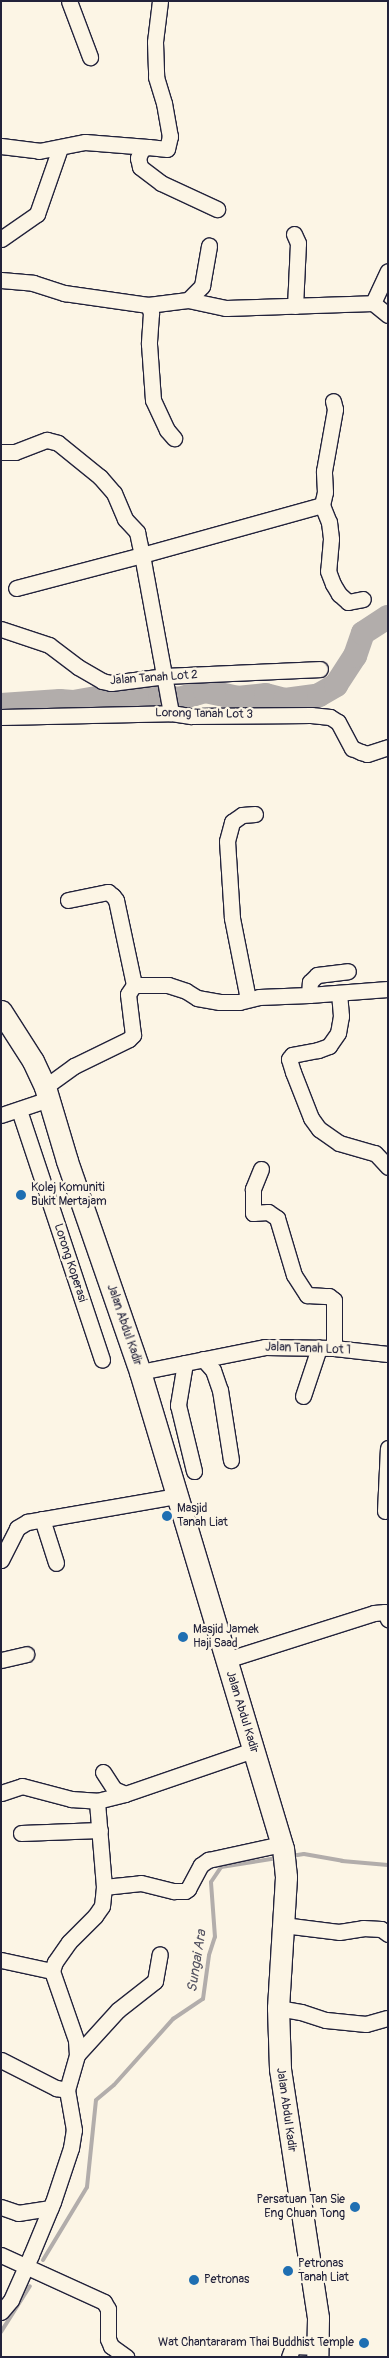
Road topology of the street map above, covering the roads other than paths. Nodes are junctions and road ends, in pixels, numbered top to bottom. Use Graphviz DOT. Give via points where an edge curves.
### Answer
graph roads {
  1 [pos="69,1"];
  2 [pos="160,1"];
  3 [pos="90,57"];
  4 [pos="1,146"];
  5 [pos="148,147"];
  6 [pos="60,148"];
  7 [pos="217,209"];
  8 [pos="294,234"];
  9 [pos="1,239"];
  10 [pos="209,246"];
  11 [pos="388,271"];
  12 [pos="1,280"];
  13 [pos="188,300"];
  14 [pos="373,303"];
  15 [pos="148,305"];
  16 [pos="294,306"];
  17 [pos="388,315"];
  18 [pos="333,401"];
  19 [pos="174,438"];
  20 [pos="1,452"];
  21 [pos="322,504"];
  22 [pos="142,555"];
  23 [pos="16,588"];
  24 [pos="363,599"];
  25 [pos="1,629"];
  26 [pos="320,669"];
  27 [pos="166,681"];
  28 [pos="170,708"];
  29 [pos="1,718"];
  30 [pos="388,747"];
  31 [pos="255,814"];
  32 [pos="68,900"];
  33 [pos="348,971"];
  34 [pos="134,985"];
  35 [pos="388,989"];
  36 [pos="339,993"];
  37 [pos="309,996"];
  38 [pos="248,999"];
  39 [pos="1,1011"];
  40 [pos="47,1093"];
  41 [pos="20,1110"];
  42 [pos="1,1116"];
  43 [pos="388,1167"];
  44 [pos="261,1169"];
  45 [pos="326,1348"];
  46 [pos="388,1354"];
  47 [pos="203,1359"];
  48 [pos="102,1360"];
  49 [pos="185,1363"];
  50 [pos="140,1372"];
  51 [pos="303,1396"];
  52 [pos="388,1448"];
  53 [pos="231,1460"];
  54 [pos="194,1471"];
  55 [pos="176,1496"];
  56 [pos="385,1511"];
  57 [pos="42,1519"];
  58 [pos="1,1560"];
  59 [pos="56,1562"];
  60 [pos="388,1619"];
  61 [pos="26,1654"];
  62 [pos="1,1660"];
  63 [pos="226,1660"];
  64 [pos="253,1750"];
  65 [pos="103,1772"];
  66 [pos="1,1793"];
  67 [pos="125,1794"];
  68 [pos="97,1801"];
  69 [pos="100,1830"];
  70 [pos="21,1833"];
  71 [pos="283,1853"];
  72 [pos="104,1887"];
  73 [pos="283,1925"];
  74 [pos="388,1934"];
  75 [pos="160,1954"];
  76 [pos="1,1960"];
  77 [pos="52,1971"];
  78 [pos="278,2008"];
  79 [pos="387,2018"];
  80 [pos="78,2055"];
  81 [pos="1,2060"];
  82 [pos="67,2090"];
  83 [pos="1,2207"];
  84 [pos="51,2208"];
  85 [pos="1,2255"];
  86 [pos="26,2266"];
  87 [pos="1,2312"];
  88 [pos="318,2352"];
  89 [pos="126,2357"];
  90 [pos="289,2357"];
  1 -- 3 [label="street"];
  2 -- 5 [label="street" via="155,42 156,77 170,136 167,149"];
  4 -- 6 [label="street" via="40,151"];
  5 -- 6 [label="street" via="85,142"];
  5 -- 7 [label="street" via="138,158 140,167 161,183"];
  6 -- 9 [label="street" via="37,214"];
  8 -- 16 [label="street" via="298,243"];
  10 -- 13 [label="street" via="202,286"];
  11 -- 14 [label="street"];
  12 -- 15 [label="street"];
  13 -- 15 [label="street"];
  13 -- 16 [label="street" via="226,308"];
  14 -- 16 [label="street"];
  14 -- 17 [label="street"];
  15 -- 19 [label="street" via="151,313 148,344 153,400"];
  18 -- 21 [label="street" via="335,409"];
  20 -- 22 [label="street" via="15,452 47,440 58,443 100,477 114,493 125,519 137,532"];
  21 -- 22 [label="street"];
  21 -- 24 [label="street" via="329,522 328,571 333,584 348,602"];
  22 -- 23 [label="street"];
  22 -- 27 [label="street"];
  25 -- 27 [label="street, Jalan Tanah Lot 2" via="49,645 102,681"];
  26 -- 27 [label="street, Jalan Tanah Lot 2"];
  27 -- 28 [label="street"];
  28 -- 29 [label="street, Lorong Tanah Lot 3"];
  28 -- 30 [label="street, Lorong Tanah Lot 3" via="191,716 330,717 338,722 352,748 367,754"];
  31 -- 38 [label="street" via="242,815 232,822 227,841 232,918"];
  32 -- 34 [label="street" via="108,892 113,896"];
  33 -- 37 [label="street" via="317,975 310,982"];
  34 -- 38 [label="street" via="168,985 198,998 220,1002"];
  34 -- 40 [label="street" via="128,994 133,1035 130,1039 74,1066"];
  35 -- 36 [label="street"];
  36 -- 37 [label="street"];
  36 -- 43 [label="street" via="341,1016 338,1033 329,1046 292,1055 289,1059 311,1118 319,1129 339,1143 375,1153"];
  37 -- 38 [label="street"];
  39 -- 40 [label="main road, Jalan Abdul Kadir" via="33,1061"];
  40 -- 41 [label="street"];
  40 -- 50 [label="main road, Jalan Abdul Kadir" via="67,1161"];
  41 -- 42 [label="street"];
  41 -- 48 [label="street, Lorong Koperasi"];
  44 -- 45 [label="street" via="253,1189 253,1212 268,1212 277,1218 294,1275 306,1295 329,1296 334,1300"];
  45 -- 46 [label="street, Jalan Tanah Lot 1"];
  45 -- 47 [label="street, Jalan Tanah Lot 1" via="265,1346"];
  45 -- 51 [label="street"];
  47 -- 49 [label="street, Jalan Tanah Lot 1"];
  47 -- 53 [label="street" via="214,1370 220,1390"];
  49 -- 50 [label="street, Jalan Tanah Lot 1"];
  49 -- 54 [label="street" via="178,1405"];
  50 -- 55 [label="main road, Jalan Abdul Kadir"];
  52 -- 56 [label="street"];
  55 -- 57 [label="street"];
  55 -- 63 [label="main road, Jalan Abdul Kadir"];
  57 -- 58 [label="street" via="17,1528"];
  57 -- 59 [label="street"];
  60 -- 63 [label="street" via="385,1612 374,1614"];
  61 -- 62 [label="street"];
  63 -- 64 [label="main road, Jalan Abdul Kadir"];
  64 -- 67 [label="street"];
  64 -- 71 [label="main road, Jalan Abdul Kadir"];
  65 -- 67 [label="street" via="114,1789"];
  66 -- 68 [label="street" via="22,1786 71,1799"];
  67 -- 68 [label="street"];
  68 -- 69 [label="street"];
  69 -- 70 [label="street"];
  69 -- 72 [label="street"];
  71 -- 72 [label="street" via="208,1860 201,1865 185,1891 142,1883"];
  71 -- 73 [label="main road, Jalan Abdul Kadir"];
  72 -- 77 [label="street" via="102,1906 69,1942"];
  73 -- 74 [label="street" via="339,1932 381,1929"];
  73 -- 78 [label="main road, Jalan Abdul Kadir"];
  75 -- 80 [label="street" via="155,1981 112,2016"];
  76 -- 77 [label="street"];
  77 -- 80 [label="street" via="76,2040"];
  78 -- 79 [label="street" via="326,2020 366,2024"];
  78 -- 88 [label="main road, Jalan Abdul Kadir" via="280,2069 318,2318"];
  80 -- 82 [label="street"];
  81 -- 82 [label="street" via="56,2088"];
  82 -- 84 [label="street" via="74,2130"];
  83 -- 84 [label="street" via="18,2213"];
  84 -- 86 [label="street"];
  85 -- 86 [label="street"];
  86 -- 87 [label="street" via="11,2300"];
  86 -- 89 [label="street" via="104,2302 108,2309 108,2339 111,2346"];
  88 -- 90 [label="street" via="293,2346"];
}
